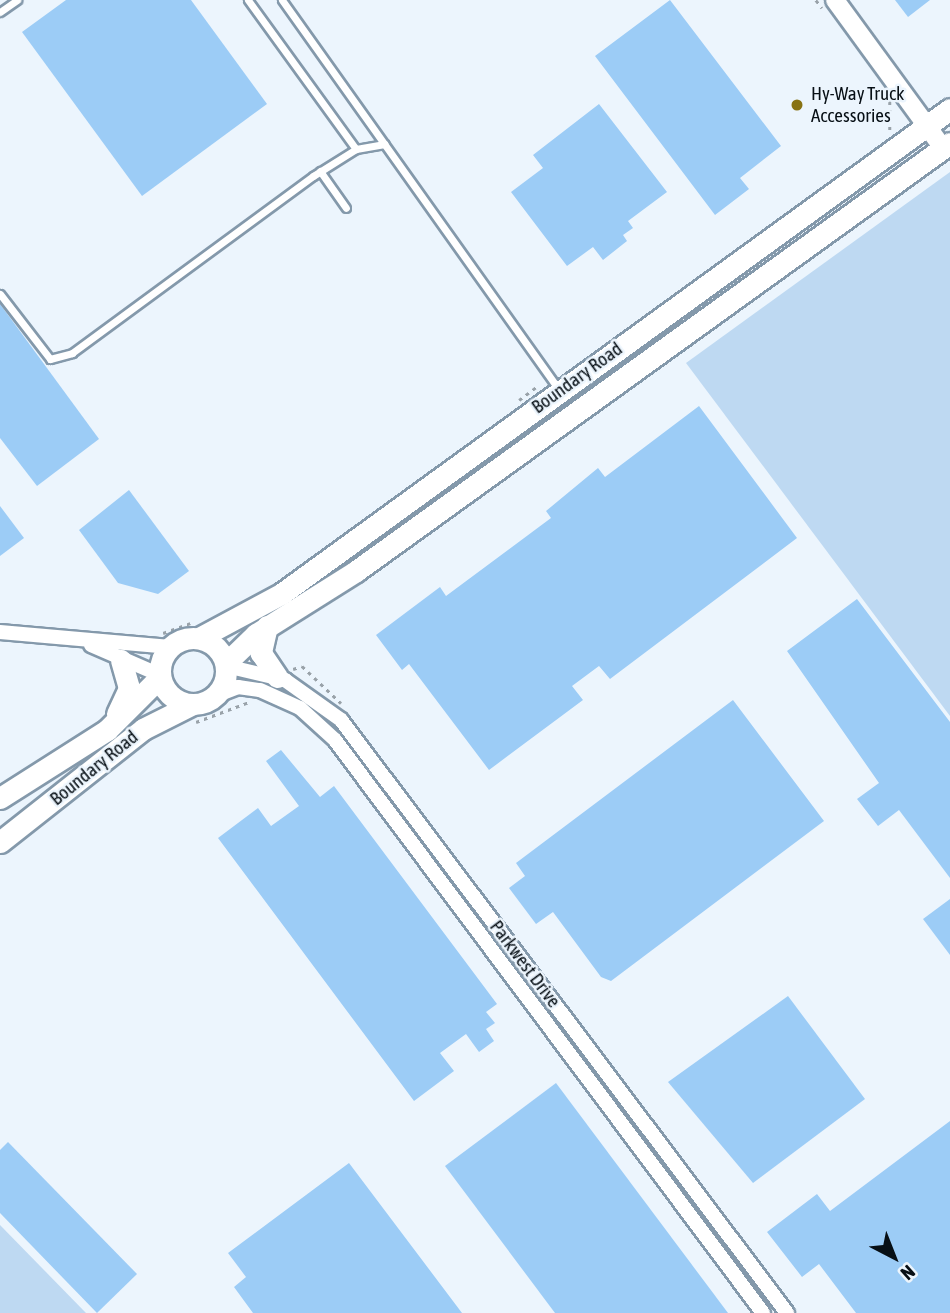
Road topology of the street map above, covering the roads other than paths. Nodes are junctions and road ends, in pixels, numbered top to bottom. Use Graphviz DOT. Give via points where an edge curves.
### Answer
graph roads {
  1 [pos="17,0"];
  2 [pos="248,0"];
  3 [pos="282,0"];
  4 [pos="830,6"];
  5 [pos="0,12"];
  6 [pos="950,109"];
  7 [pos="926,127"];
  8 [pos="385,144"];
  9 [pos="946,146"];
  10 [pos="356,149"];
  11 [pos="320,171"];
  12 [pos="346,208"];
  13 [pos="0,294"];
  14 [pos="555,384"];
  15 [pos="267,626"];
  16 [pos="197,630"];
  17 [pos="0,632"];
  18 [pos="83,640"];
  19 [pos="162,642"];
  20 [pos="121,660"];
  21 [pos="226,665"];
  22 [pos="160,676"];
  23 [pos="277,677"];
  24 [pos="215,696"];
  25 [pos="193,704"];
  26 [pos="107,730"];
  27 [pos="0,798"];
  28 [pos="0,842"];
  29 [pos="456,872"];
  30 [pos="442,882"];
  31 [pos="763,1313"];
  32 [pos="787,1313"];
  1 -- 5 [label="lane"];
  2 -- 10 [label="lane"];
  3 -- 8 [label="lane"];
  4 -- 7 [label="street"];
  6 -- 7 [label="main road, Boundary Road"];
  7 -- 9 [label="street"];
  7 -- 14 [label="main road, Boundary Road"];
  8 -- 10 [label="lane"];
  8 -- 14 [label="lane"];
  9 -- 15 [label="main road, Boundary Road" via="356,571"];
  10 -- 11 [label="lane"];
  11 -- 12 [label="lane"];
  11 -- 13 [label="lane" via="72,353 51,359"];
  14 -- 16 [label="main road, Boundary Road" via="257,611"];
  15 -- 21 [label="main road, Boundary Road"];
  15 -- 23 [label="main road" via="261,653"];
  16 -- 19 [label="main road, Boundary Road"];
  16 -- 21 [label="main road" via="217,648"];
  17 -- 18 [label="street"];
  18 -- 19 [label="street"];
  18 -- 20 [label="street"];
  19 -- 22 [label="main road"];
  20 -- 22 [label="street"];
  20 -- 26 [label="main road" via="129,688"];
  21 -- 23 [label="street, Parkwest Drive"];
  21 -- 24 [label="main road"];
  22 -- 25 [label="main road" via="169,694"];
  22 -- 26 [label="main road, Boundary Road"];
  23 -- 29 [label="street, Parkwest Drive" via="333,711"];
  24 -- 25 [label="main road, Boundary Road"];
  24 -- 30 [label="street, Parkwest Drive" via="246,686 310,715"];
  25 -- 28 [label="main road, Boundary Road" via="143,729"];
  26 -- 27 [label="main road, Boundary Road"];
  29 -- 30 [label="street"];
  29 -- 32 [label="street, Parkwest Drive"];
  30 -- 31 [label="street, Parkwest Drive"];
}
